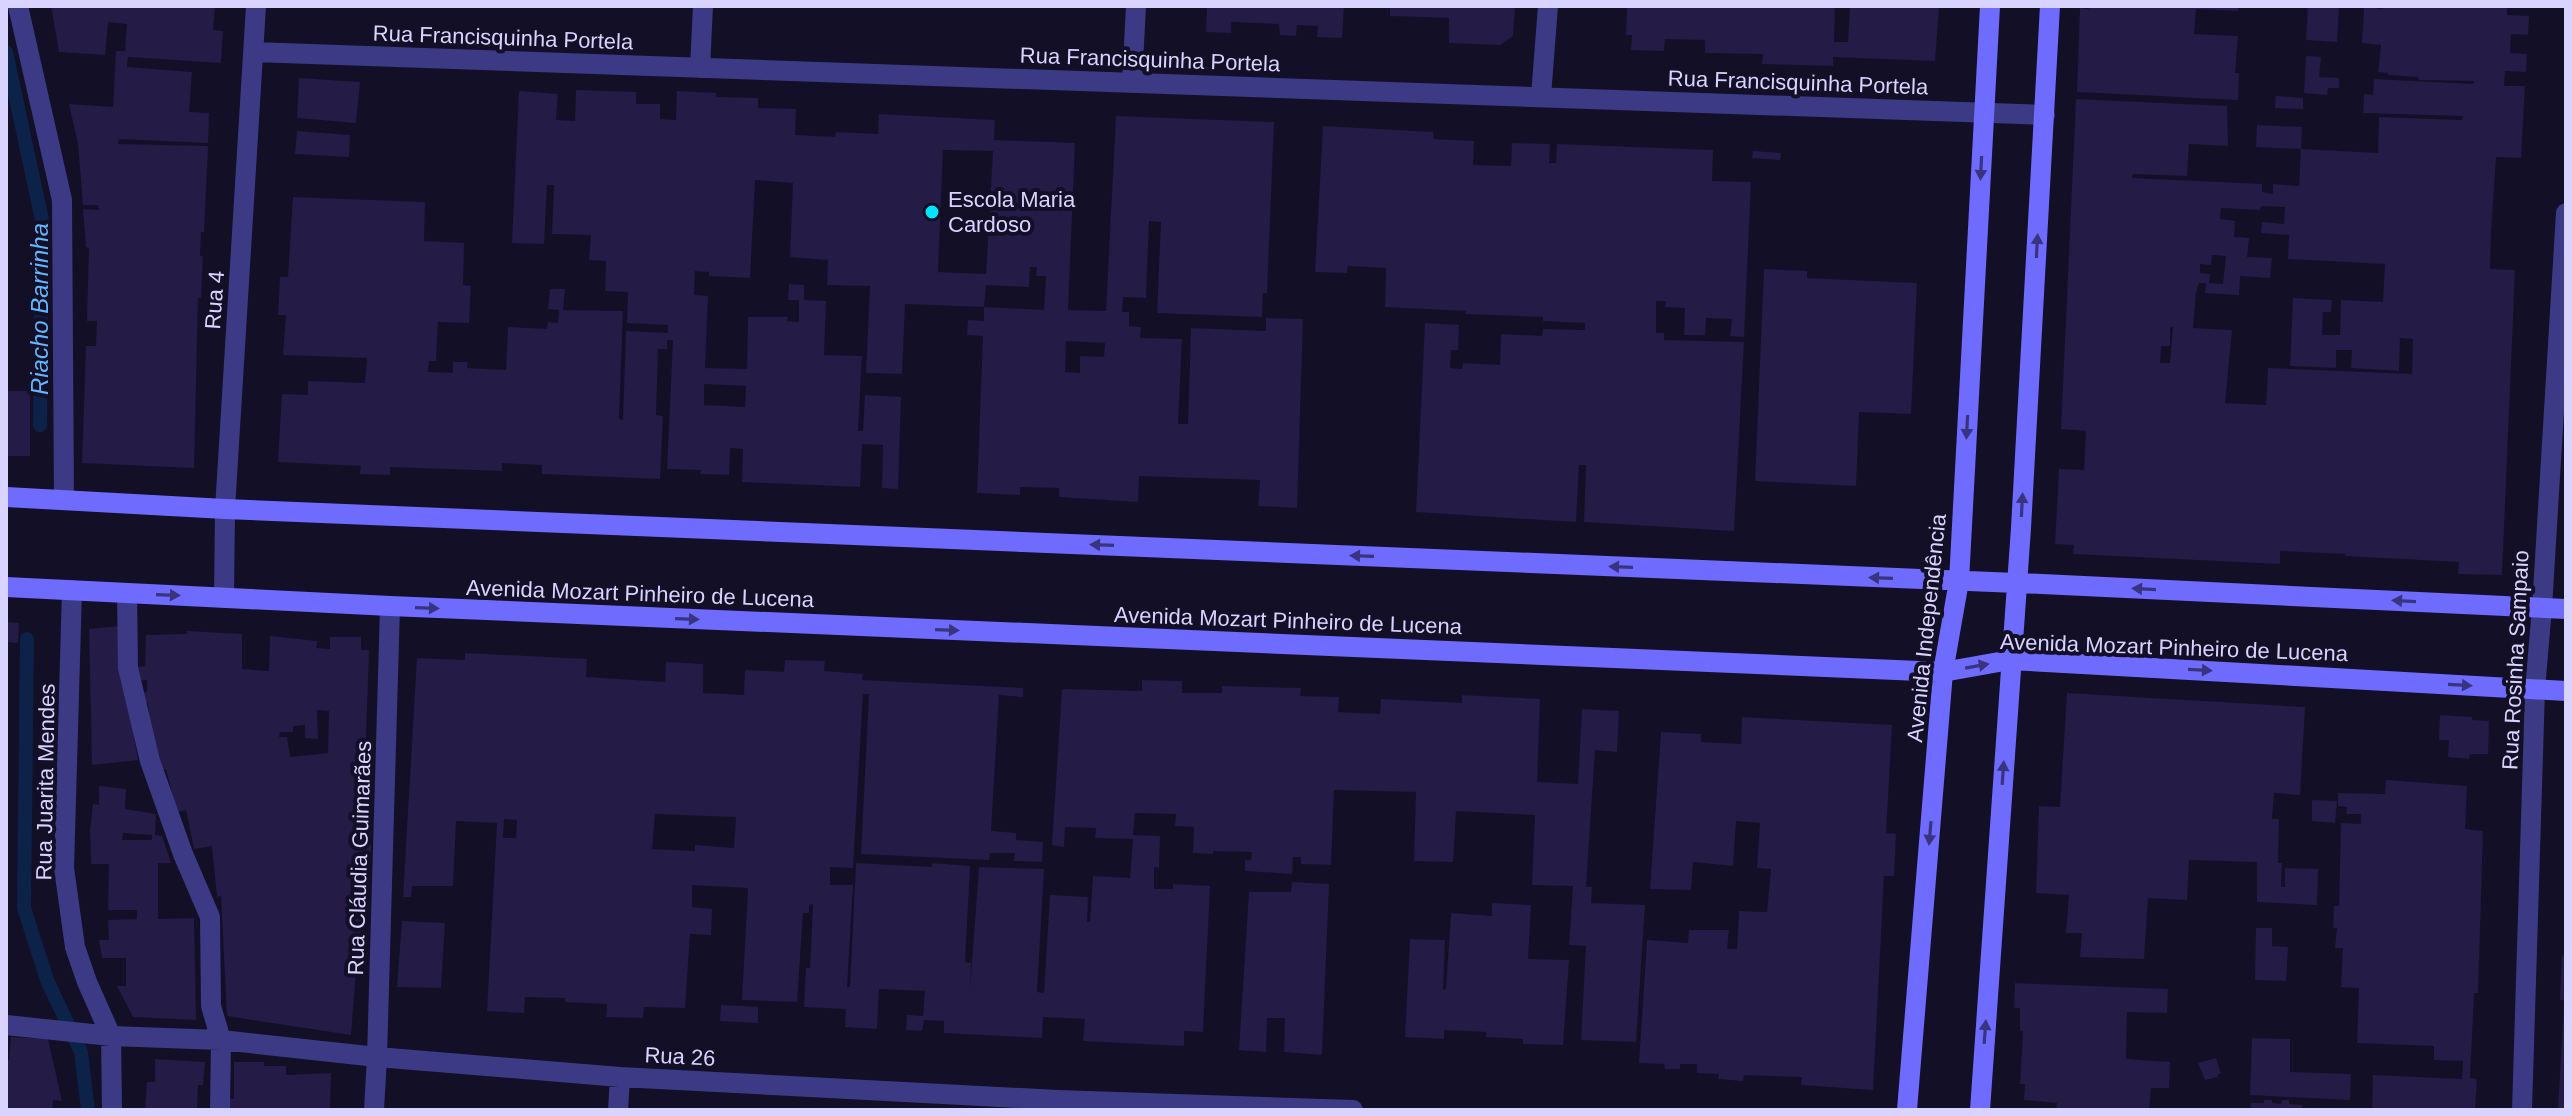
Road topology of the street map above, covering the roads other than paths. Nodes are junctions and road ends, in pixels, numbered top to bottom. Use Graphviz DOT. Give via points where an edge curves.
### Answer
graph roads {
  1 [pos="18,6"];
  2 [pos="256,6"];
  3 [pos="703,6"];
  4 [pos="1136,6"];
  5 [pos="1548,6"];
  6 [pos="1990,6"];
  7 [pos="2050,6"];
  8 [pos="253,52"];
  9 [pos="700,68"];
  10 [pos="1132,82"];
  11 [pos="1541,96"];
  12 [pos="1984,113"];
  13 [pos="2045,115"];
  14 [pos="2566,213"];
  15 [pos="6,497"];
  16 [pos="64,500"];
  17 [pos="225,509"];
  18 [pos="1959,581"];
  19 [pos="2017,583"];
  20 [pos="6,587"];
  21 [pos="72,590"];
  22 [pos="127,593"];
  23 [pos="224,598"];
  24 [pos="390,606"];
  25 [pos="2542,608"];
  26 [pos="2566,609"];
  27 [pos="2010,660"];
  28 [pos="1943,672"];
  29 [pos="2535,689"];
  30 [pos="2566,691"];
  31 [pos="6,1025"];
  32 [pos="104,1034"];
  33 [pos="221,1040"];
  34 [pos="377,1057"];
  35 [pos="620,1077"];
  36 [pos="1058,1105"];
  37 [pos="112,1110"];
  38 [pos="220,1110"];
  39 [pos="374,1110"];
  40 [pos="618,1110"];
  41 [pos="1353,1110"];
  42 [pos="1907,1110"];
  43 [pos="1980,1110"];
  44 [pos="2522,1110"];
  1 -- 16 [label="street" via="62,200"];
  2 -- 8 [label="street, Rua 4"];
  3 -- 9 [label="street"];
  4 -- 10 [label="street"];
  5 -- 11 [label="street"];
  6 -- 12 [label="main road, Avenida Independência"];
  7 -- 13 [label="main road"];
  8 -- 9 [label="street, Rua Francisquinha Portela"];
  8 -- 17 [label="street, Rua 4"];
  9 -- 10 [label="street, Rua Francisquinha Portela"];
  10 -- 11 [label="street, Rua Francisquinha Portela"];
  11 -- 12 [label="street, Rua Francisquinha Portela"];
  12 -- 13 [label="street, Rua Francisquinha Portela"];
  12 -- 18 [label="main road, Avenida Independência, one-way"];
  19 -- 13 [label="main road, one-way"];
  14 -- 25 [label="street, Rua Rosinha Sampaio"];
  15 -- 16 [label="main road"];
  16 -- 17 [label="main road"];
  18 -- 17 [label="main road, one-way"];
  17 -- 23 [label="street, Rua 4"];
  18 -- 19 [label="main road"];
  18 -- 28 [label="main road, Avenida Independência"];
  25 -- 19 [label="main road, one-way"];
  19 -- 27 [label="main road"];
  20 -- 21 [label="main road, Avenida Mozart Pinheiro de Lucena"];
  21 -- 22 [label="main road, Avenida Mozart Pinheiro de Lucena"];
  21 -- 32 [label="street, Rua Juarita Mendes" via="64,868 75,947"];
  22 -- 23 [label="main road, Avenida Mozart Pinheiro de Lucena, one-way"];
  22 -- 33 [label="street" via="128,668 150,761 210,917 211,1006"];
  23 -- 24 [label="main road, Avenida Mozart Pinheiro de Lucena"];
  24 -- 28 [label="main road, Avenida Mozart Pinheiro de Lucena, one-way"];
  24 -- 34 [label="street, Rua Cláudia Guimarães"];
  25 -- 26 [label="main road"];
  25 -- 29 [label="street, Rua Rosinha Sampaio"];
  28 -- 27 [label="main road, Avenida Mozart Pinheiro de Lucena, one-way"];
  27 -- 29 [label="main road, Avenida Mozart Pinheiro de Lucena, one-way"];
  43 -- 27 [label="main road, one-way"];
  28 -- 42 [label="main road, Avenida Independência, one-way"];
  29 -- 30 [label="main road, Avenida Mozart Pinheiro de Lucena"];
  29 -- 44 [label="street, Rua Rosinha Sampaio"];
  31 -- 32 [label="street, Rua 26"];
  32 -- 33 [label="street, Rua 26"];
  32 -- 37 [label="street, Rua Juarita Mendes"];
  33 -- 34 [label="street, Rua 26"];
  33 -- 38 [label="street"];
  34 -- 35 [label="street, Rua 26"];
  34 -- 39 [label="street, Rua Cláudia Guimarães"];
  35 -- 36 [label="street, Rua 26"];
  35 -- 40 [label="street"];
  36 -- 41 [label="street, Rua 26"];
}
